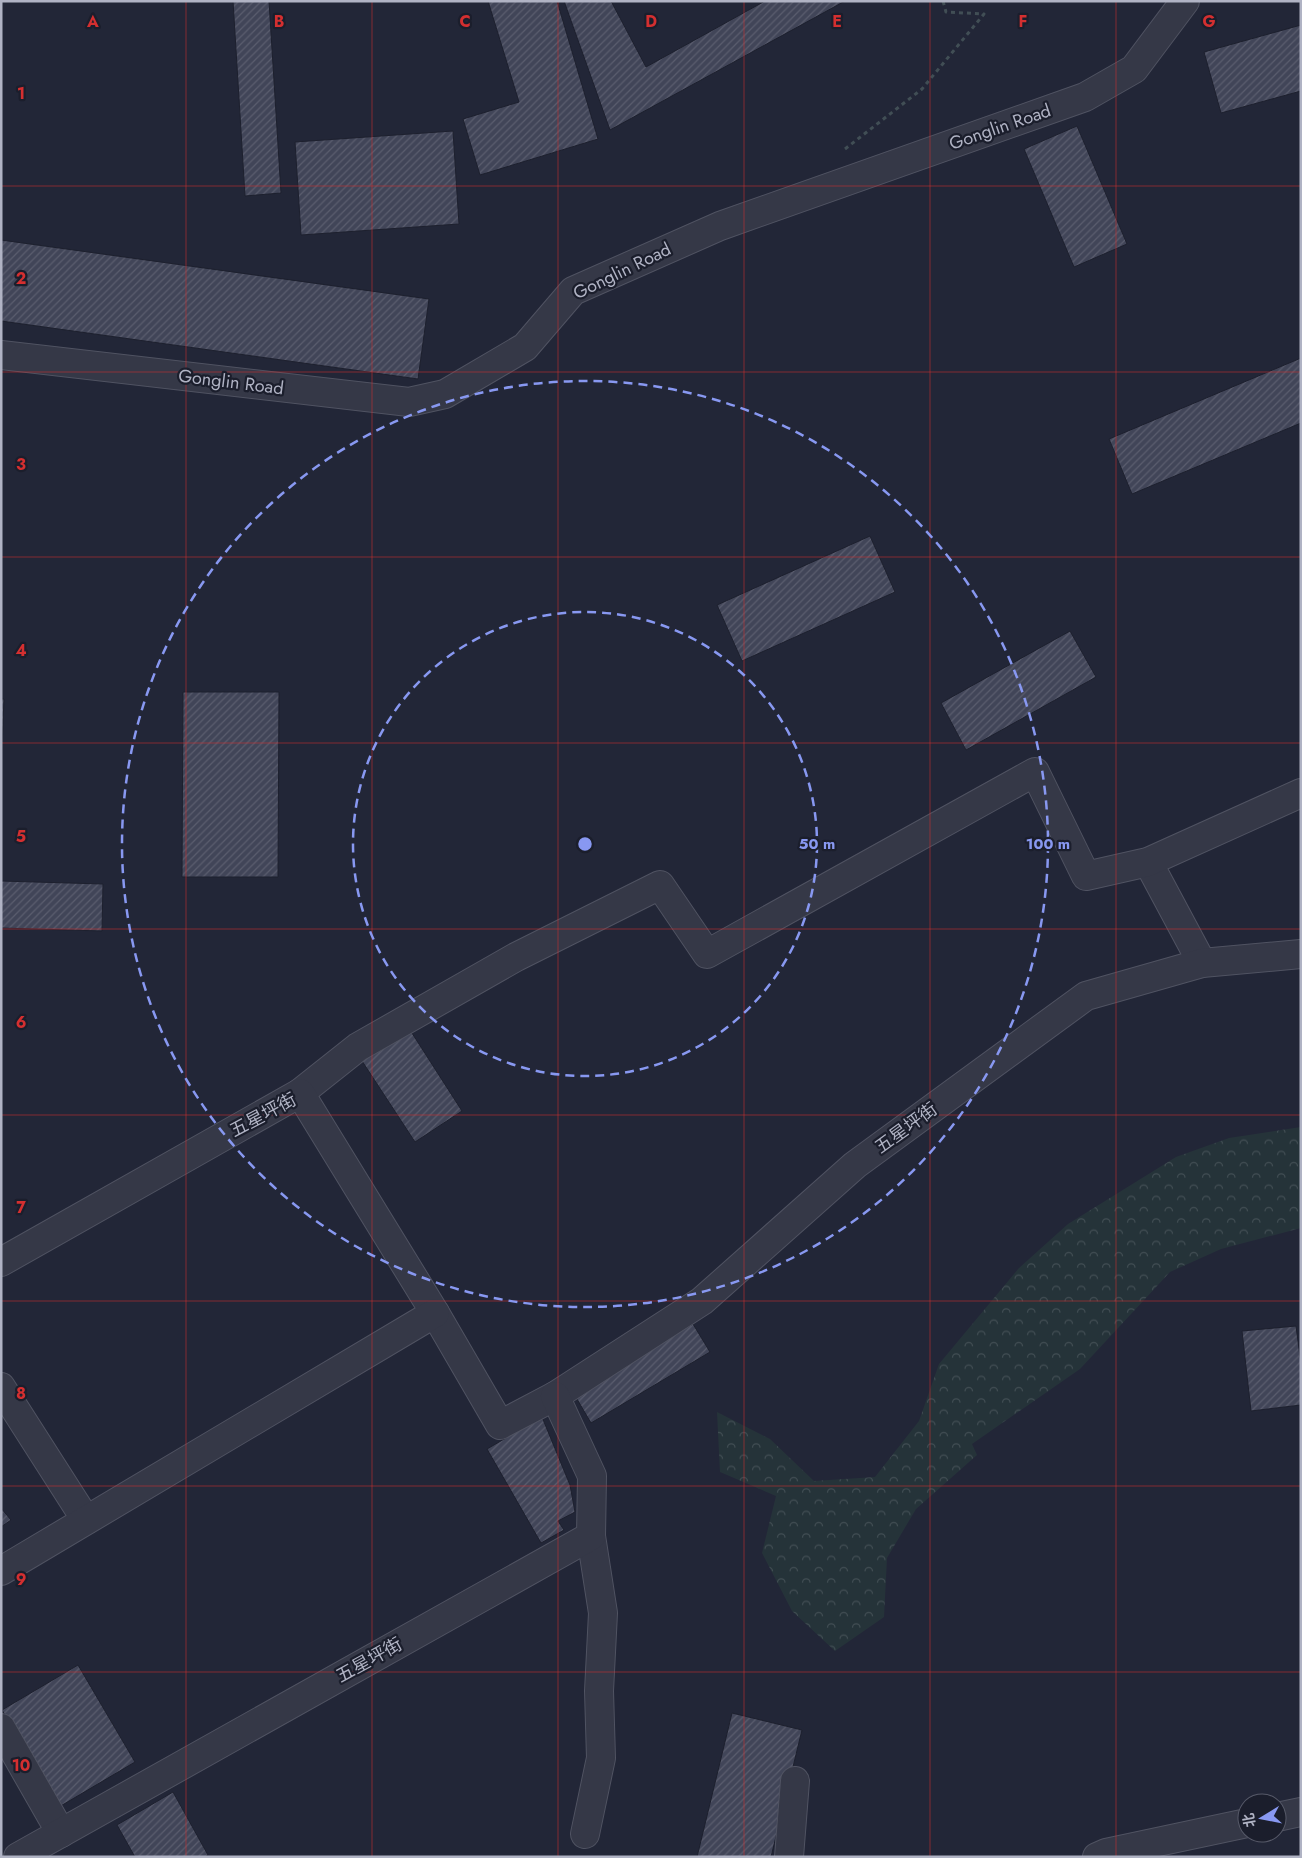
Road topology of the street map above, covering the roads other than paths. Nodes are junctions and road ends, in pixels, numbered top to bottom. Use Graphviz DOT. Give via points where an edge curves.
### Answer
graph roads {
  1 [pos="1185,1"];
  2 [pos="1,356"];
  3 [pos="1301,793"];
  4 [pos="1148,862"];
  5 [pos="1301,954"];
  6 [pos="1202,963"];
  7 [pos="300,1092"];
  8 [pos="1,1262"];
  9 [pos="434,1313"];
  10 [pos="1,1387"];
  11 [pos="555,1396"];
  12 [pos="86,1520"];
  13 [pos="591,1536"];
  14 [pos="1,1571"];
  15 [pos="1,1728"];
  16 [pos="795,1781"];
  17 [pos="1301,1812"];
  18 [pos="1287,1815"];
  19 [pos="1237,1825"];
  20 [pos="61,1833"];
  21 [pos="585,1834"];
  22 [pos="18,1857"];
  23 [pos="789,1857"];
  24 [pos="1097,1857"];
  1 -- 2 [label="street, Gonglin Road" via="1134,69 1085,97 720,226 572,291 525,347 445,394 408,402"];
  3 -- 4 [label="street"];
  4 -- 6 [label="street"];
  4 -- 7 [label="street" via="1086,876 1035,772 707,954 660,885 516,957 358,1047"];
  5 -- 6 [label="street, 五星坪街"];
  6 -- 11 [label="street, 五星坪街" via="1086,996 855,1166 702,1301"];
  7 -- 8 [label="street, 五星坪街"];
  7 -- 9 [label="street, 五星坪街"];
  9 -- 11 [label="street, 五星坪街" via="500,1425"];
  9 -- 12 [label="street"];
  10 -- 12 [label="street"];
  11 -- 13 [label="street" via="592,1476"];
  12 -- 14 [label="street"];
  13 -- 20 [label="street, 五星坪街"];
  13 -- 21 [label="street" via="603,1613 599,1691 601,1758"];
  15 -- 20 [label="street"];
  16 -- 23 [label="street"];
  17 -- 18 [label="street"];
  19 -- 24 [label="street"];
  20 -- 22 [label="street, 五星坪街"];
}
